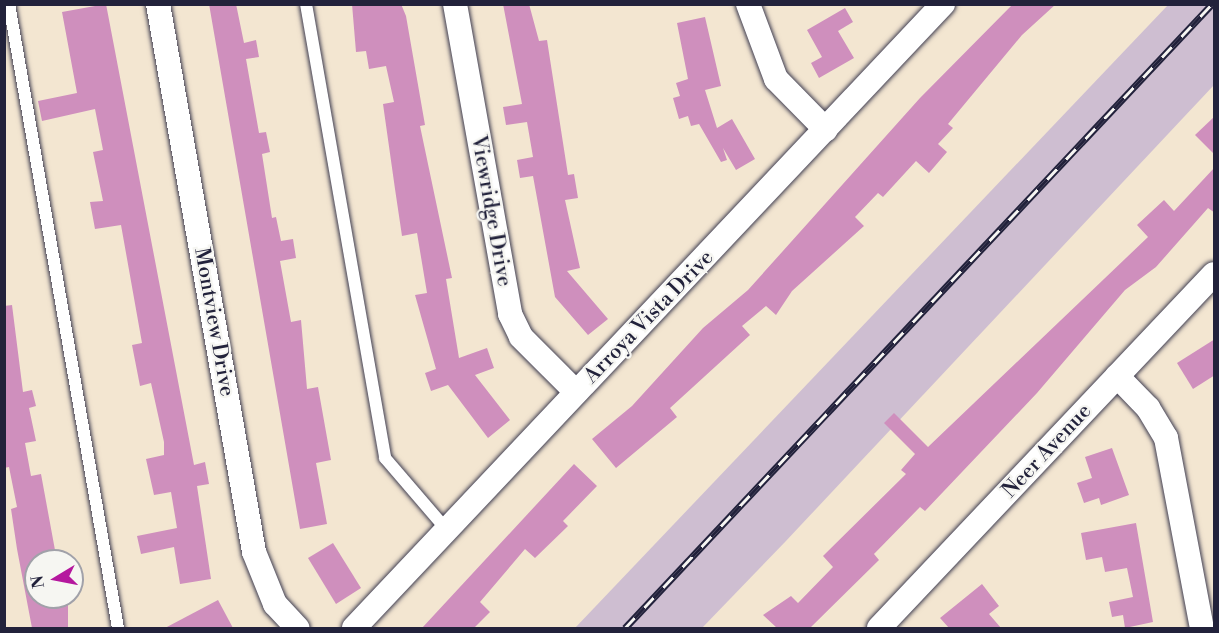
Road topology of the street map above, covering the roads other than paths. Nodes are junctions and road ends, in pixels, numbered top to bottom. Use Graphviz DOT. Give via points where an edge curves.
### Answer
graph roads {
  1 [pos="9,4"];
  2 [pos="158,4"];
  3 [pos="306,4"];
  4 [pos="455,4"];
  5 [pos="748,4"];
  6 [pos="943,4"];
  7 [pos="826,130"];
  8 [pos="1215,274"];
  9 [pos="1117,376"];
  10 [pos="576,392"];
  11 [pos="447,530"];
  12 [pos="883,627"];
  13 [pos="118,628"];
  14 [pos="297,628"];
  15 [pos="354,628"];
  16 [pos="1202,628"];
  1 -- 13 [label="lane"];
  2 -- 14 [label="street, Montview Drive" via="254,552 275,604"];
  3 -- 11 [label="lane" via="386,458"];
  4 -- 10 [label="street, Viewridge Drive" via="508,308 521,337"];
  5 -- 7 [label="street" via="776,79"];
  6 -- 7 [label="street, Arroya Vista Drive"];
  7 -- 10 [label="street, Arroya Vista Drive"];
  8 -- 9 [label="street, Neer Avenue"];
  9 -- 12 [label="street, Neer Avenue"];
  9 -- 16 [label="street" via="1148,408 1166,438"];
  10 -- 11 [label="street, Arroya Vista Drive"];
  11 -- 15 [label="street, Arroya Vista Drive"];
}
